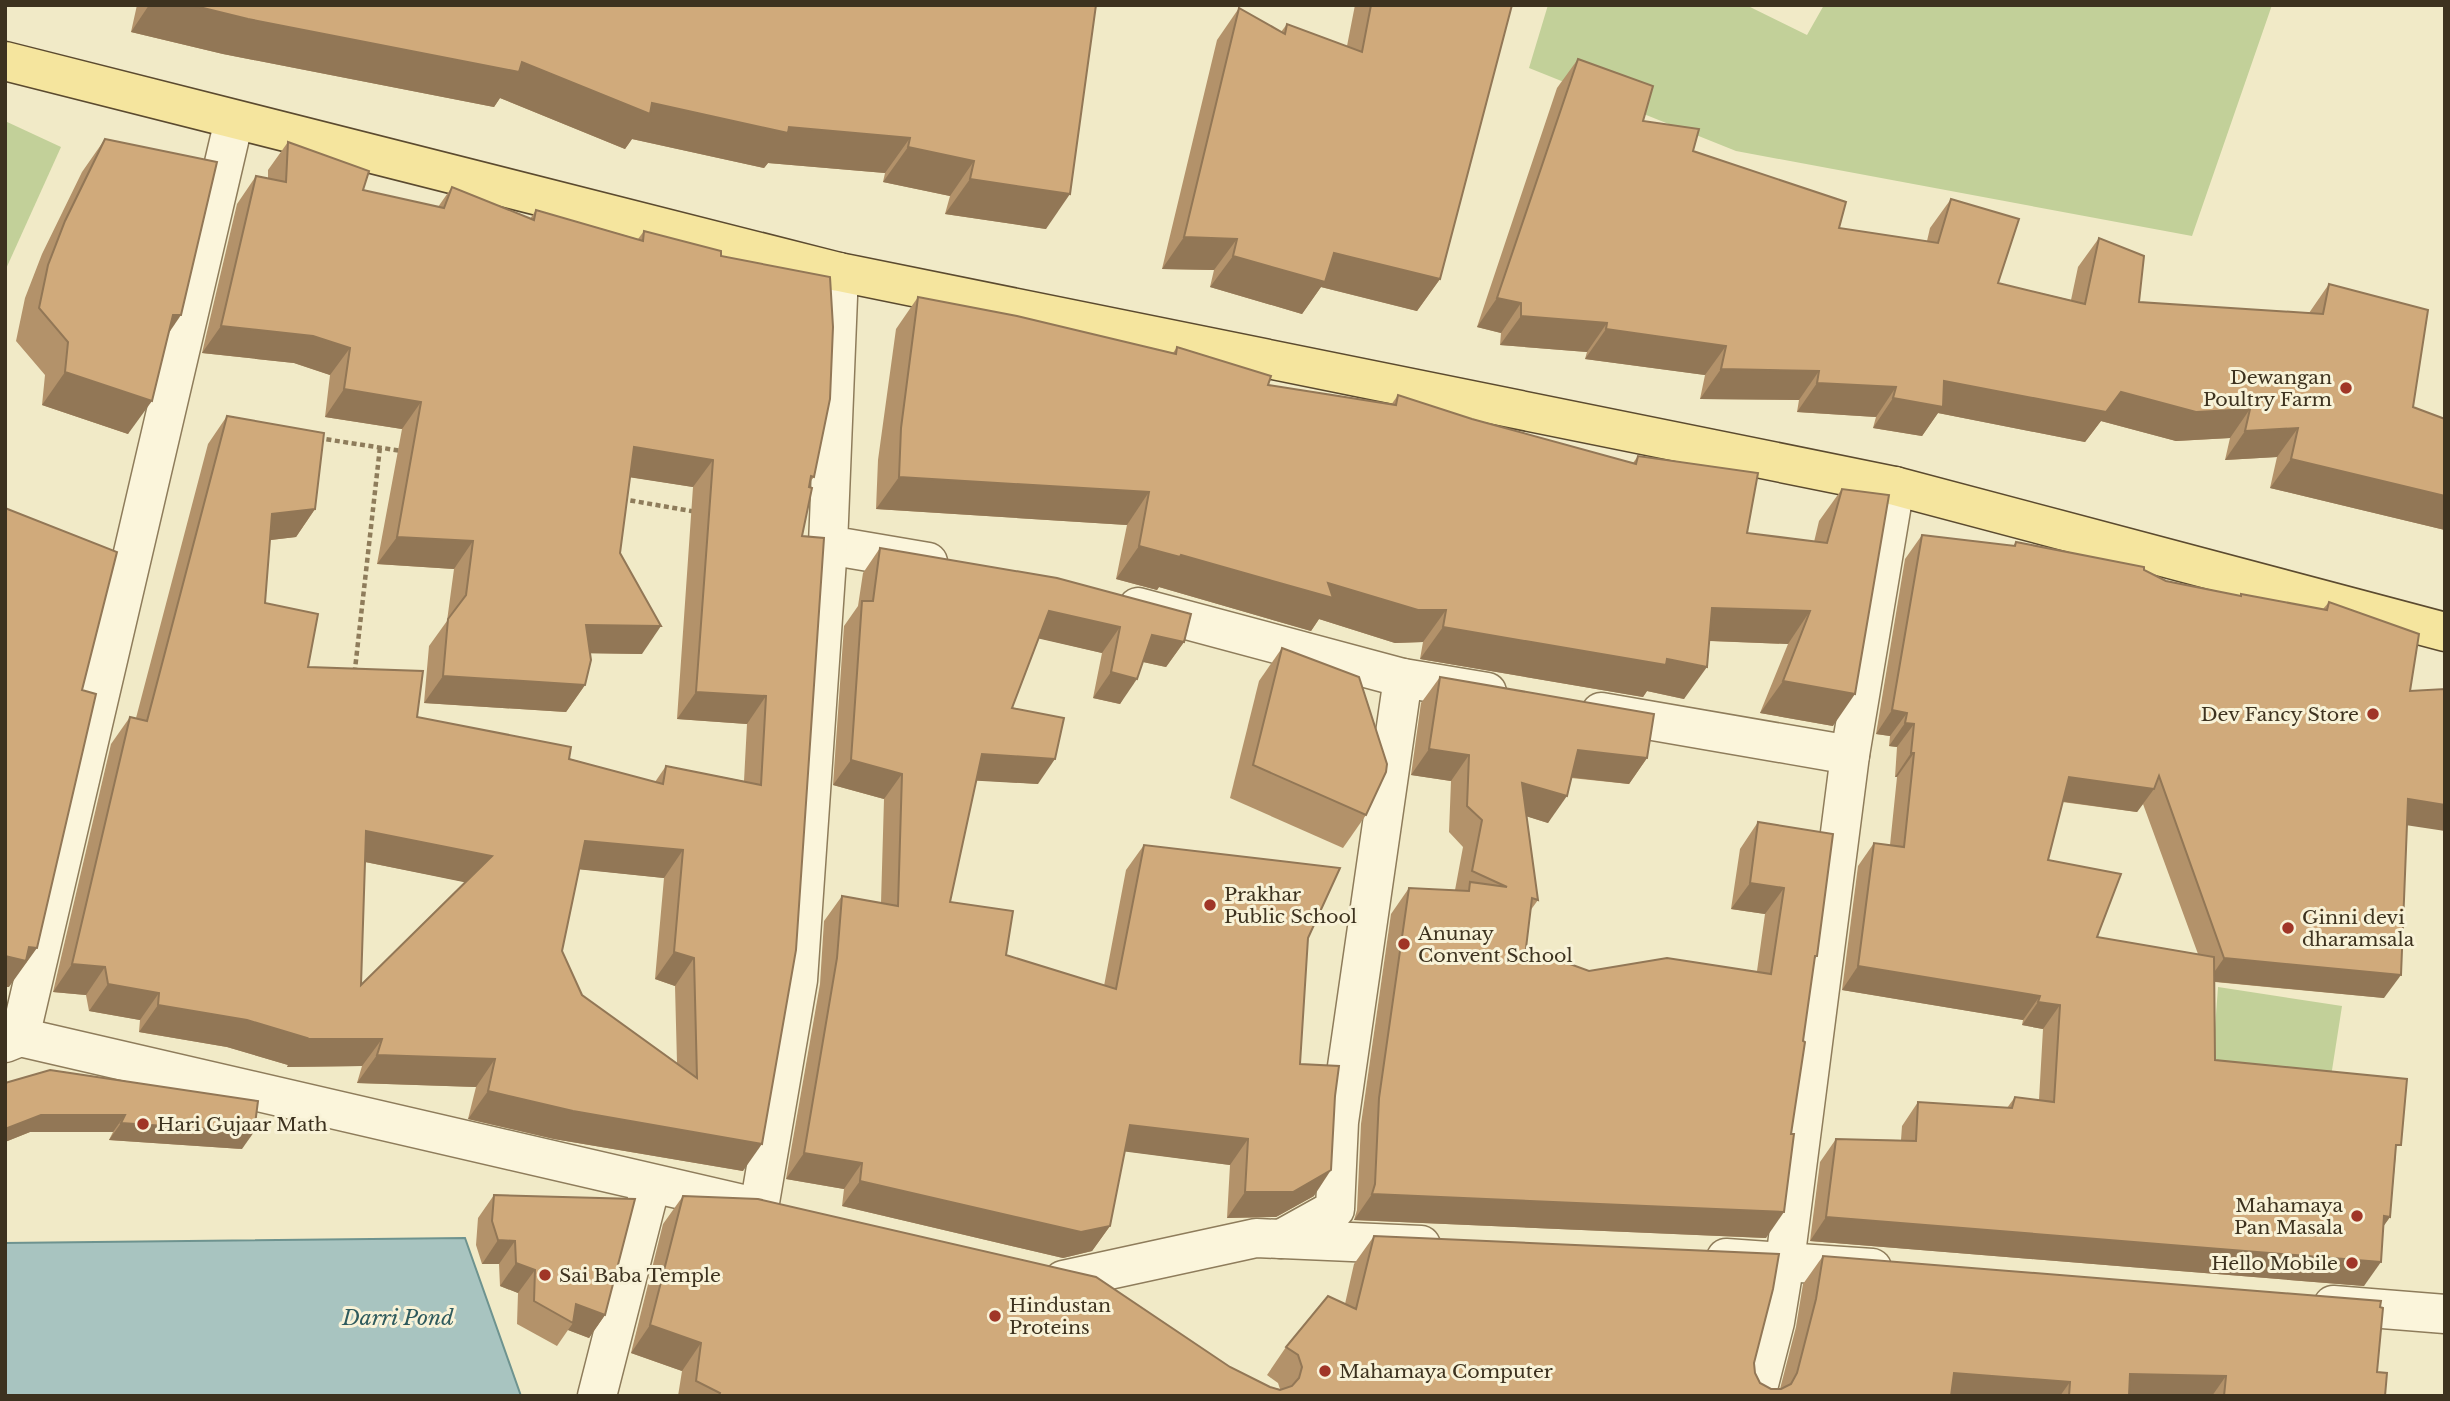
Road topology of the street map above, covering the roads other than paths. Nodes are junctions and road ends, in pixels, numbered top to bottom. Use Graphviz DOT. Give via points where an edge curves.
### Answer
graph roads {
  1 [pos="5,61"];
  2 [pos="234,120"];
  3 [pos="839,272"];
  4 [pos="1895,486"];
  5 [pos="828,545"];
  6 [pos="965,568"];
  7 [pos="1110,600"];
  8 [pos="2445,632"];
  9 [pos="1403,678"];
  10 [pos="1525,699"];
  11 [pos="1565,706"];
  12 [pos="1850,755"];
  13 [pos="12,1040"];
  14 [pos="651,1184"];
  15 [pos="759,1208"];
  16 [pos="799,1217"];
  17 [pos="1280,1239"];
  18 [pos="1455,1247"];
  19 [pos="1689,1257"];
  20 [pos="1785,1261"];
  21 [pos="1024,1270"];
  22 [pos="1909,1271"];
  23 [pos="1063,1280"];
  24 [pos="2294,1302"];
  25 [pos="1119,1308"];
  26 [pos="2445,1314"];
  27 [pos="597,1396"];
  28 [pos="1756,1396"];
  1 -- 2 [label="main road"];
  2 -- 3 [label="main road"];
  2 -- 13 [label="street"];
  3 -- 4 [label="main road"];
  3 -- 5 [label="street"];
  4 -- 8 [label="main road"];
  4 -- 12 [label="street"];
  5 -- 6 [label="street"];
  5 -- 15 [label="street" via="798,980"];
  7 -- 9 [label="street"];
  9 -- 10 [label="street"];
  9 -- 17 [label="street" via="1339,1122 1335,1209"];
  11 -- 12 [label="street"];
  12 -- 20 [label="street"];
  13 -- 14 [label="street"];
  14 -- 15 [label="street"];
  14 -- 27 [label="street"];
  15 -- 16 [label="street"];
  17 -- 18 [label="street"];
  17 -- 23 [label="street" via="1256,1238"];
  19 -- 20 [label="street"];
  20 -- 22 [label="street"];
  20 -- 28 [label="street"];
  21 -- 23 [label="street"];
  23 -- 25 [label="street" via="1085,1285"];
  24 -- 26 [label="street"];
}
